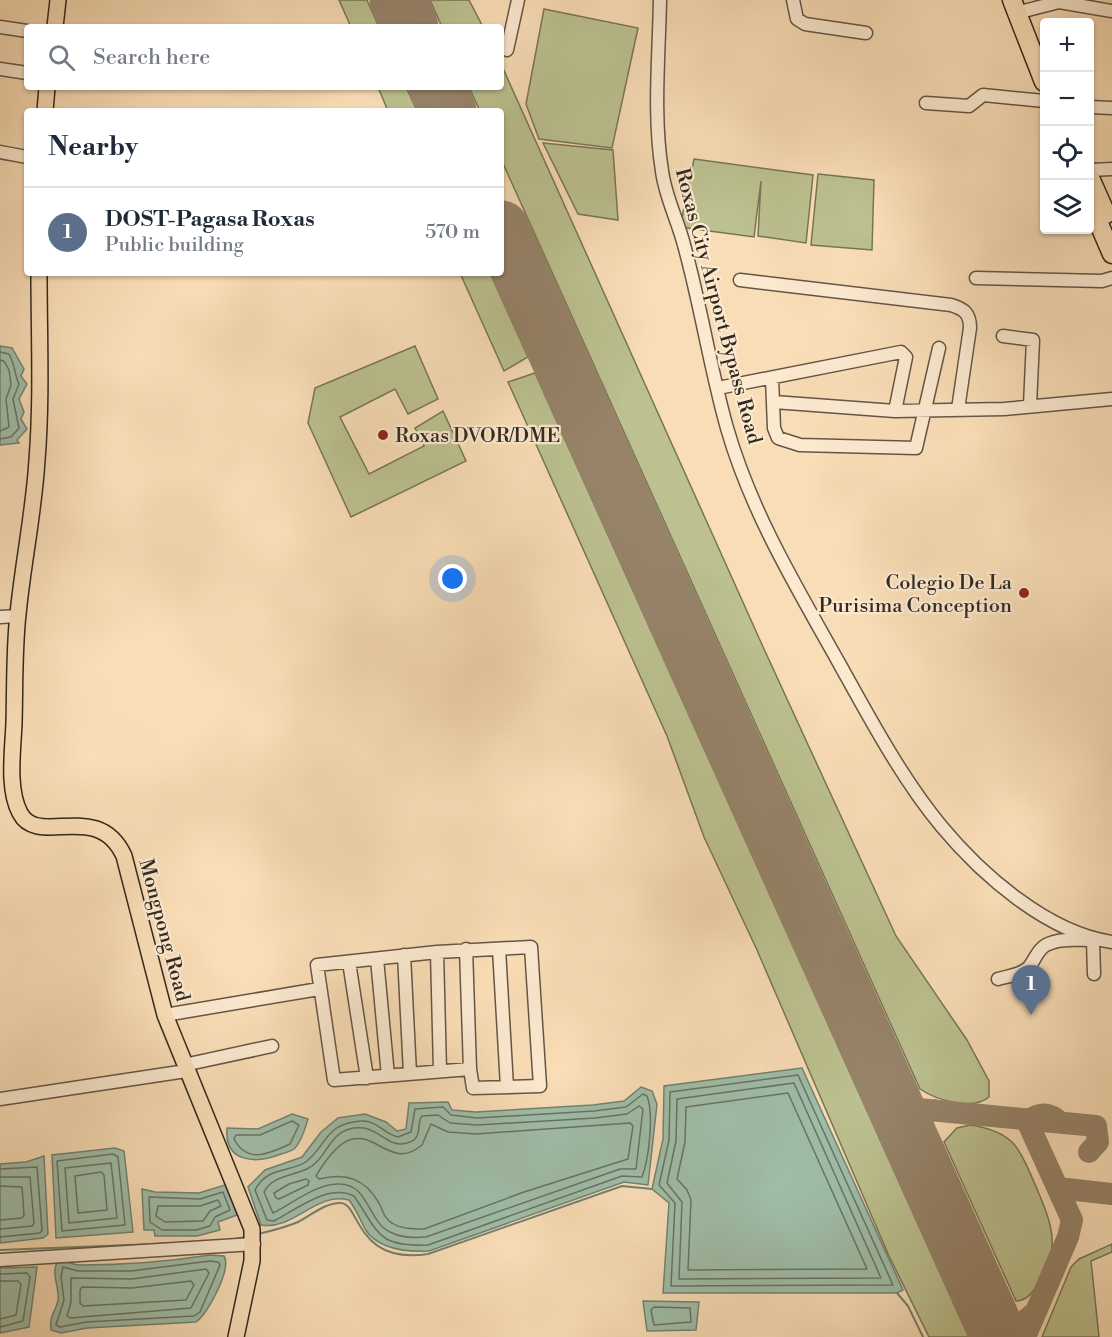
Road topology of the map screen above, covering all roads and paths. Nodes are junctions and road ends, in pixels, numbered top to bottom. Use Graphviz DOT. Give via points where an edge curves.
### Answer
graph roads {
  1 [pos="58,0"];
  2 [pos="518,0"];
  3 [pos="660,0"];
  4 [pos="793,0"];
  5 [pos="1020,5"];
  6 [pos="1112,11"];
  7 [pos="55,24"];
  8 [pos="0,27"];
  9 [pos="24,31"];
  10 [pos="866,33"];
  11 [pos="1040,48"];
  12 [pos="507,50"];
  13 [pos="0,69"];
  14 [pos="1041,72"];
  15 [pos="24,73"];
  16 [pos="47,90"];
  17 [pos="1040,100"];
  18 [pos="926,103"];
  19 [pos="1094,107"];
  20 [pos="45,108"];
  21 [pos="1112,108"];
  22 [pos="0,152"];
  23 [pos="24,156"];
  24 [pos="1112,169"];
  25 [pos="1094,170"];
  26 [pos="1090,180"];
  27 [pos="1094,214"];
  28 [pos="1112,226"];
  29 [pos="1112,254"];
  30 [pos="39,276"];
  31 [pos="976,278"];
  32 [pos="1112,278"];
  33 [pos="740,280"];
  34 [pos="1003,336"];
  35 [pos="939,348"];
  36 [pos="772,378"];
  37 [pos="718,388"];
  38 [pos="1112,399"];
  39 [pos="774,402"];
  40 [pos="1030,405"];
  41 [pos="927,408"];
  42 [pos="958,409"];
  43 [pos="895,411"];
  44 [pos="18,616"];
  45 [pos="0,617"];
  46 [pos="1093,940"];
  47 [pos="1112,942"];
  48 [pos="466,949"];
  49 [pos="499,949"];
  50 [pos="437,952"];
  51 [pos="404,955"];
  52 [pos="377,959"];
  53 [pos="349,962"];
  54 [pos="1094,974"];
  55 [pos="998,979"];
  56 [pos="319,989"];
  57 [pos="165,1015"];
  58 [pos="272,1046"];
  59 [pos="185,1068"];
  60 [pos="470,1069"];
  61 [pos="440,1071"];
  62 [pos="410,1074"];
  63 [pos="388,1076"];
  64 [pos="367,1078"];
  65 [pos="507,1087"];
  66 [pos="0,1099"];
  67 [pos="254,1244"];
  68 [pos="0,1260"];
  69 [pos="236,1337"];
  1 -- 7 [label="main road"];
  2 -- 12 [label="street"];
  3 -- 37 [label="street, Roxas City Airport Bypass Road" via="658,104 662,173 684,244"];
  4 -- 10 [label="street" via="796,19 805,24"];
  5 -- 6 [label="street" via="1059,3"];
  5 -- 11 [label="highway"];
  5 -- 14 [label="highway"];
  8 -- 9 [label="street"];
  13 -- 15 [label="street"];
  16 -- 20 [label="main road"];
  17 -- 18 [label="street" via="983,95 969,106"];
  19 -- 21 [label="street"];
  22 -- 23 [label="street"];
  24 -- 25 [label="street"];
  26 -- 28 [label="highway"];
  27 -- 29 [label="highway"];
  30 -- 44 [label="main road, Mongpong Road" via="37,461"];
  31 -- 32 [label="street"];
  33 -- 42 [label="street" via="963,309 970,317 970,328"];
  34 -- 40 [label="street" via="1033,340"];
  35 -- 41 [label="street"];
  36 -- 37 [label="street"];
  36 -- 39 [label="street"];
  36 -- 43 [label="street" via="901,352 906,357"];
  37 -- 46 [label="street, Roxas City Airport Bypass Road" via="727,429 783,564 903,770 941,826 1029,908"];
  38 -- 40 [label="street"];
  39 -- 41 [label="street" via="778,438 801,445 916,448"];
  39 -- 43 [label="street"];
  40 -- 42 [label="street"];
  41 -- 42 [label="street"];
  41 -- 43 [label="street"];
  44 -- 45 [label="street"];
  44 -- 57 [label="main road, Mongpong Road" via="12,762 16,803 21,816 30,824 98,828 117,841"];
  46 -- 47 [label="street, Roxas City Airport Bypass Road"];
  46 -- 54 [label="street"];
  46 -- 55 [label="street" via="1067,939 1047,945 1029,967"];
  48 -- 49 [label="street"];
  48 -- 50 [label="street"];
  48 -- 60 [label="street"];
  49 -- 65 [label="street"];
  49 -- 65 [label="street" via="531,947 540,1086"];
  50 -- 51 [label="street"];
  50 -- 61 [label="street"];
  51 -- 52 [label="street"];
  51 -- 62 [label="street"];
  52 -- 53 [label="street"];
  52 -- 63 [label="street"];
  53 -- 56 [label="street" via="316,965"];
  53 -- 64 [label="street"];
  56 -- 57 [label="street"];
  56 -- 64 [label="street" via="334,1080"];
  57 -- 59 [label="main road, Mongpong Road"];
  58 -- 59 [label="street"];
  59 -- 66 [label="street"];
  59 -- 67 [label="main road, Mongpong Road" via="252,1229"];
  60 -- 61 [label="street"];
  60 -- 65 [label="street" via="473,1088"];
  61 -- 62 [label="street"];
  62 -- 63 [label="street"];
  63 -- 64 [label="street"];
  67 -- 68 [label="street"];
  67 -- 69 [label="main road, Mongpong Road"];
}
